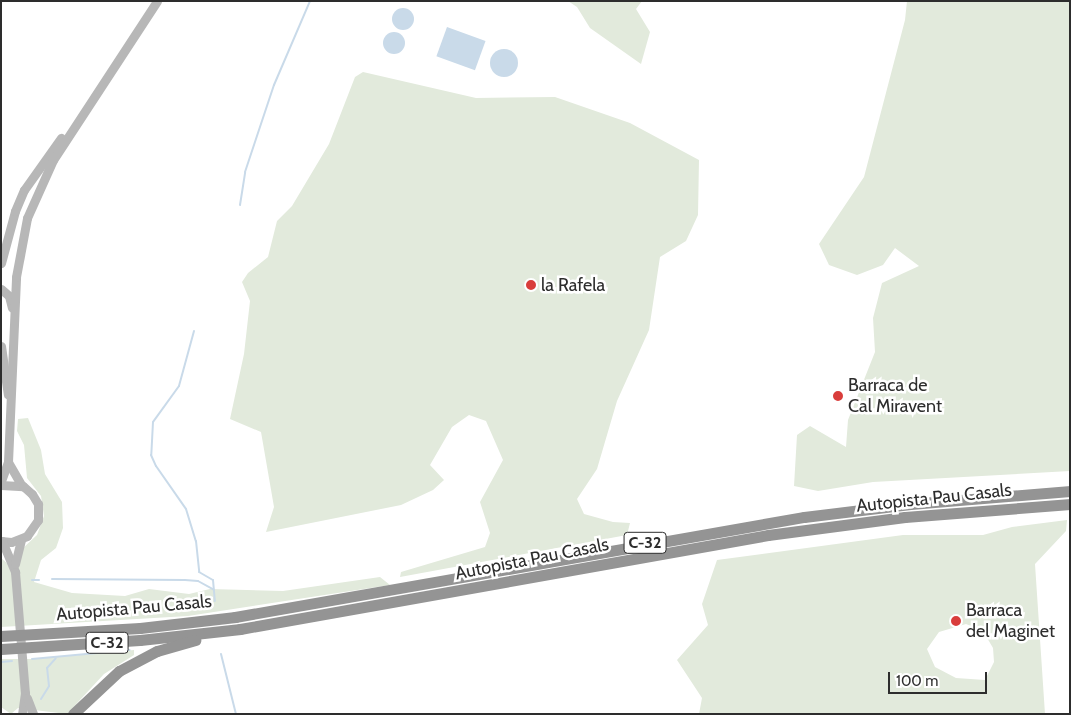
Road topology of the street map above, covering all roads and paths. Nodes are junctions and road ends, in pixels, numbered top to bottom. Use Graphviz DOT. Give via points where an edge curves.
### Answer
graph roads {
  1 [pos="157,1"];
  2 [pos="83,111"];
  3 [pos="6,243"];
  4 [pos="1,255"];
  5 [pos="1,263"];
  6 [pos="1,289"];
  7 [pos="1,346"];
  8 [pos="14,346"];
  9 [pos="10,408"];
  10 [pos="8,462"];
  11 [pos="1,483"];
  12 [pos="23,486"];
  13 [pos="1070,491"];
  14 [pos="1070,504"];
  15 [pos="21,540"];
  16 [pos="2,541"];
  17 [pos="14,572"];
  18 [pos="213,632"];
  19 [pos="1,636"];
  20 [pos="1,649"];
  21 [pos="25,693"];
  22 [pos="22,714"];
  23 [pos="33,714"];
  24 [pos="73,714"];
  1 -- 2 [label="main road"];
  2 -- 3 [label="main road" via="24,190"];
  2 -- 8 [label="main road" via="53,160 27,218 16,277"];
  3 -- 4 [label="main road"];
  3 -- 5 [label="main road"];
  6 -- 8 [label="main road" via="9,296 12,306"];
  7 -- 9 [label="main road"];
  8 -- 9 [label="main road"];
  9 -- 10 [label="main road"];
  10 -- 11 [label="main road"];
  10 -- 12 [label="main road"];
  11 -- 12 [label="main road"];
  12 -- 15 [label="main road" via="38,504 38,520 32,531"];
  13 -- 19 [label="highway, Autopista Pau Casals / C-32" via="920,503 804,517 235,617 140,628"];
  14 -- 18 [label="highway, Autopista Pau Casals / C-32" via="905,517 768,534 342,612"];
  15 -- 16 [label="main road"];
  15 -- 17 [label="main road"];
  16 -- 17 [label="main road"];
  17 -- 21 [label="main road"];
  18 -- 20 [label="highway, Autopista Pau Casals / C-32"];
  18 -- 24 [label="highway" via="157,651 118,671"];
  21 -- 22 [label="main road"];
  21 -- 23 [label="main road"];
}
